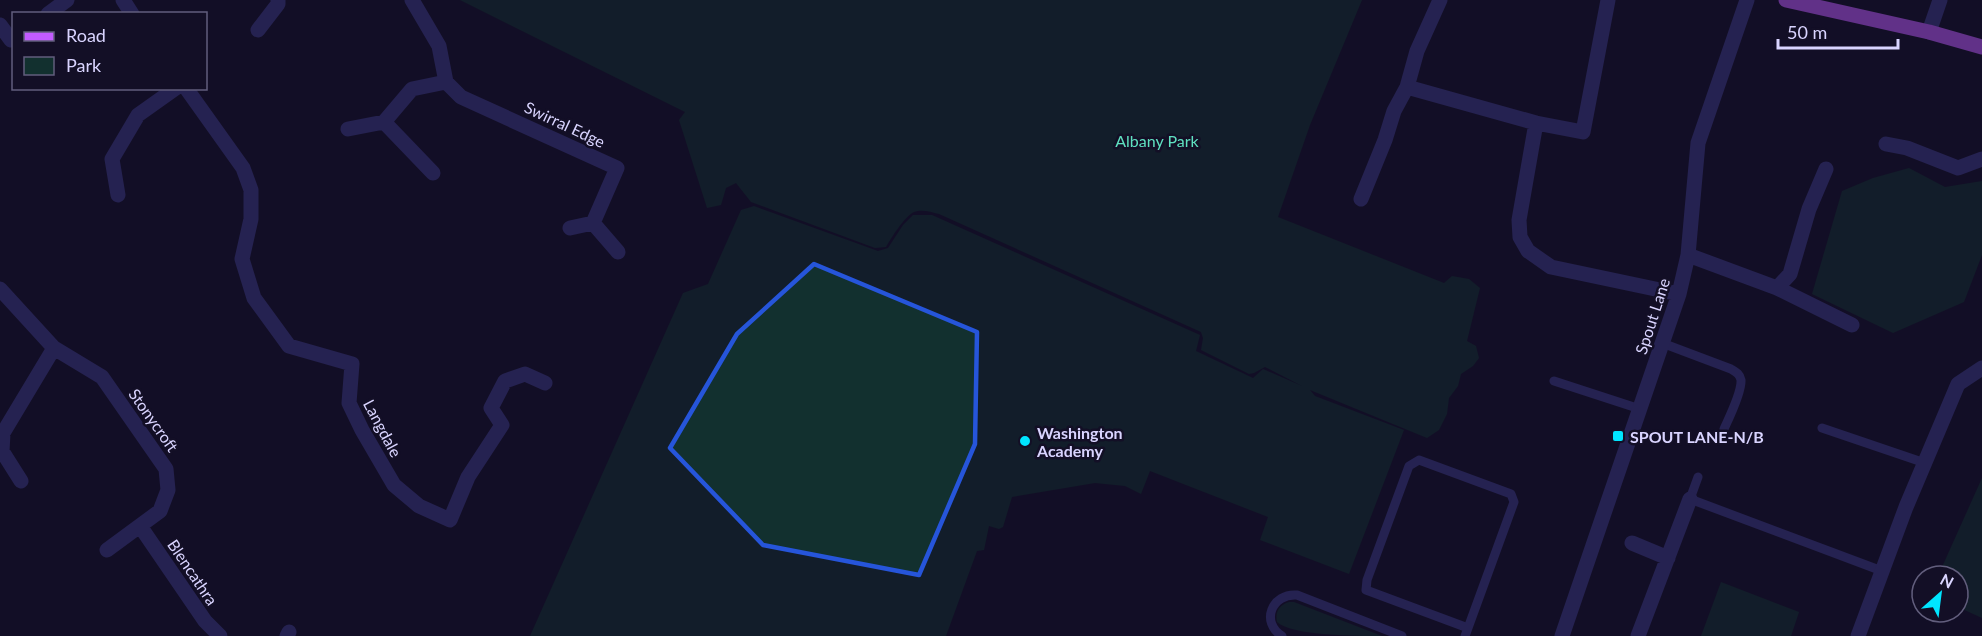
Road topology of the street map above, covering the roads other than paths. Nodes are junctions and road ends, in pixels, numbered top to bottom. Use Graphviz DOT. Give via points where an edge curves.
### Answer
graph roads {
  1 [pos="67,0"];
  2 [pos="278,0"];
  3 [pos="412,0"];
  4 [pos="1440,0"];
  5 [pos="1608,0"];
  6 [pos="1746,0"];
  7 [pos="1786,0"];
  8 [pos="1940,0"];
  9 [pos="51,12"];
  10 [pos="0,25"];
  11 [pos="258,30"];
  12 [pos="1929,32"];
  13 [pos="8,42"];
  14 [pos="1982,47"];
  15 [pos="446,82"];
  16 [pos="1407,87"];
  17 [pos="173,90"];
  18 [pos="187,90"];
  19 [pos="384,122"];
  20 [pos="1536,123"];
  21 [pos="348,129"];
  22 [pos="1886,144"];
  23 [pos="1982,159"];
  24 [pos="1826,169"];
  25 [pos="433,173"];
  26 [pos="118,195"];
  27 [pos="1361,199"];
  28 [pos="593,223"];
  29 [pos="570,228"];
  30 [pos="618,252"];
  31 [pos="1688,255"];
  32 [pos="1777,288"];
  33 [pos="1679,294"];
  34 [pos="3,299"];
  35 [pos="1852,325"];
  36 [pos="1662,343"];
  37 [pos="54,348"];
  38 [pos="1982,368"];
  39 [pos="1554,381"];
  40 [pos="545,383"];
  41 [pos="1640,409"];
  42 [pos="1822,428"];
  43 [pos="1724,429"];
  44 [pos="1925,463"];
  45 [pos="1698,477"];
  46 [pos="21,480"];
  47 [pos="1690,499"];
  48 [pos="140,526"];
  49 [pos="1632,543"];
  50 [pos="107,550"];
  51 [pos="1668,558"];
  52 [pos="1882,572"];
  53 [pos="1467,632"];
  54 [pos="220,636"];
  55 [pos="1282,636"];
  56 [pos="1402,636"];
  57 [pos="1562,636"];
  58 [pos="1638,636"];
  59 [pos="1858,636"];
  1 -- 9 [label="street"];
  2 -- 11 [label="street"];
  3 -- 15 [label="street" via="439,46"];
  4 -- 16 [label="street" via="1417,51"];
  5 -- 20 [label="street" via="1583,132"];
  6 -- 31 [label="street, Spout Lane" via="1698,143"];
  7 -- 12 [label="main road"];
  8 -- 12 [label="street"];
  10 -- 13 [label="street"];
  12 -- 14 [label="main road"];
  15 -- 19 [label="street" via="412,88"];
  15 -- 28 [label="street, Swirral Edge" via="461,97 618,168"];
  16 -- 20 [label="street"];
  16 -- 27 [label="street"];
  17 -- 26 [label="street" via="138,115 112,159"];
  18 -- 40 [label="street, Langdale" via="243,168 251,190 251,219 242,259 254,298 289,346 351,364 349,404 394,485 419,506 450,520 468,477 502,425 491,408 505,381 525,374"];
  19 -- 21 [label="street"];
  19 -- 25 [label="street"];
  20 -- 33 [label="street" via="1519,220 1520,237 1528,250 1551,267"];
  22 -- 23 [label="street" via="1958,168"];
  24 -- 32 [label="street" via="1809,209 1790,274"];
  28 -- 29 [label="street"];
  28 -- 30 [label="street"];
  31 -- 32 [label="street"];
  31 -- 33 [label="street, Spout Lane"];
  32 -- 35 [label="street"];
  33 -- 36 [label="street, Spout Lane"];
  34 -- 37 [label="street, Stonycroft"];
  36 -- 41 [label="street, Spout Lane"];
  36 -- 43 [label="lane" via="1738,373 1740,388"];
  37 -- 46 [label="street" via="3,433 2,451"];
  37 -- 48 [label="street, Stonycroft" via="102,377 166,469 168,490 160,511"];
  38 -- 44 [label="street" via="1958,384"];
  39 -- 41 [label="lane"];
  41 -- 57 [label="street, Spout Lane"];
  42 -- 44 [label="lane"];
  44 -- 52 [label="street"];
  45 -- 47 [label="lane"];
  47 -- 51 [label="street"];
  47 -- 52 [label="lane"];
  48 -- 50 [label="street, Stonycroft"];
  48 -- 54 [label="street, Blencathra" via="205,621"];
  49 -- 51 [label="street"];
  51 -- 58 [label="street"];
  52 -- 59 [label="street"];
  53 -- 53 [label="lane" via="1366,590 1409,466 1419,460 1511,494 1514,502"];
  55 -- 56 [label="lane" via="1272,626 1270,614 1279,598 1291,594"];
}
